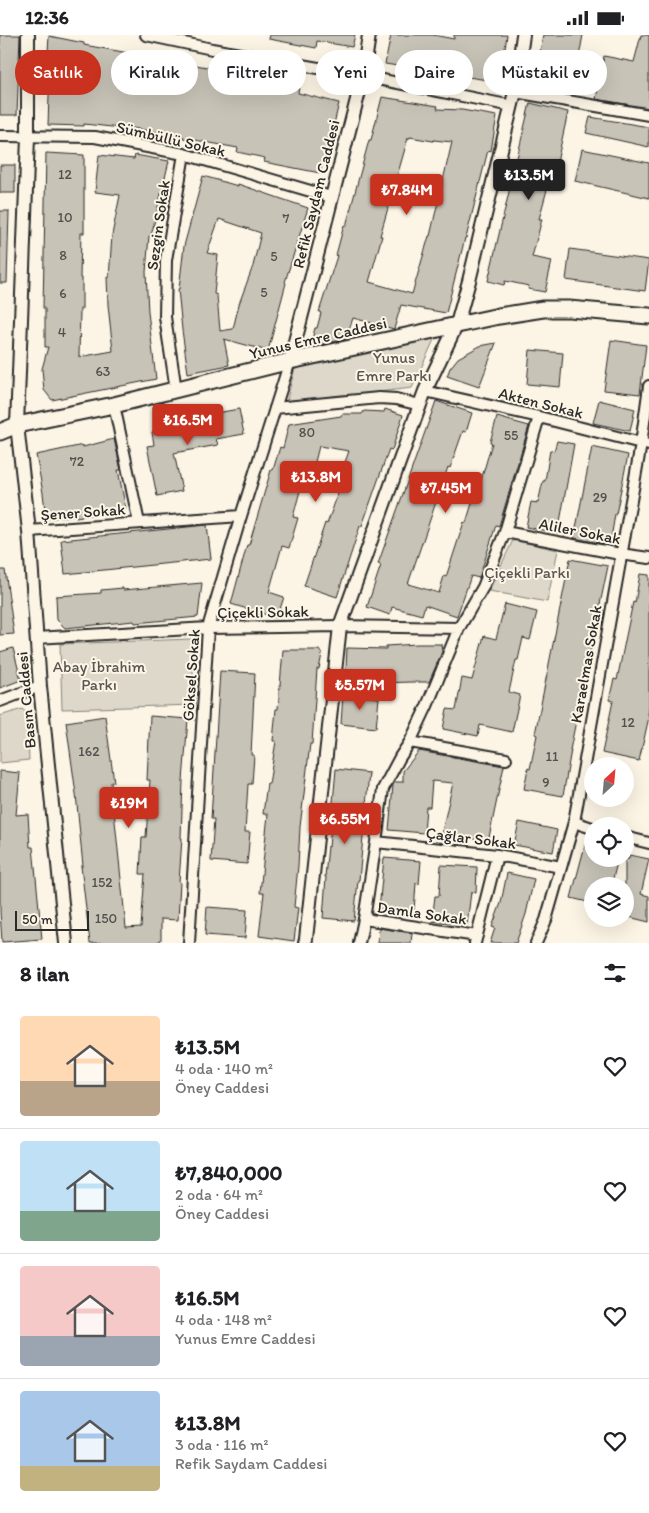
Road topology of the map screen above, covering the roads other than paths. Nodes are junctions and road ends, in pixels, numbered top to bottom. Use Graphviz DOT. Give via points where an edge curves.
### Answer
graph roads {
  1 [pos="28,35"];
  2 [pos="146,35"];
  3 [pos="369,35"];
  4 [pos="523,35"];
  5 [pos="367,50"];
  6 [pos="521,50"];
  7 [pos="316,68"];
  8 [pos="385,80"];
  9 [pos="358,95"];
  10 [pos="514,95"];
  11 [pos="532,95"];
  12 [pos="512,106"];
  13 [pos="649,115"];
  14 [pos="0,136"];
  15 [pos="28,137"];
  16 [pos="184,154"];
  17 [pos="331,197"];
  18 [pos="649,316"];
  19 [pos="457,324"];
  20 [pos="290,361"];
  21 [pos="649,386"];
  22 [pos="176,390"];
  23 [pos="425,391"];
  24 [pos="114,405"];
  25 [pos="420,405"];
  26 [pos="275,408"];
  27 [pos="539,417"];
  28 [pos="17,425"];
  29 [pos="0,432"];
  30 [pos="645,445"];
  31 [pos="241,516"];
  32 [pos="140,523"];
  33 [pos="29,531"];
  34 [pos="505,532"];
  35 [pos="620,554"];
  36 [pos="649,558"];
  37 [pos="340,626"];
  38 [pos="208,628"];
  39 [pos="459,628"];
  40 [pos="36,638"];
  41 [pos="40,686"];
  42 [pos="0,701"];
  43 [pos="410,742"];
  44 [pos="506,759"];
  45 [pos="574,822"];
  46 [pos="584,825"];
  47 [pos="634,839"];
  48 [pos="376,842"];
  49 [pos="649,843"];
  50 [pos="497,855"];
  51 [pos="561,867"];
  52 [pos="364,919"];
  53 [pos="476,939"];
  54 [pos="66,943"];
  55 [pos="189,943"];
  56 [pos="305,943"];
  57 [pos="359,943"];
  58 [pos="536,943"];
  1 -- 15 [label="street, Basın Caddesi"];
  2 -- 7 [label="street"];
  3 -- 5 [label="street, Refik Saydam Caddesi"];
  4 -- 6 [label="street"];
  8 -- 12 [label="street"];
  9 -- 17 [label="street, Refik Saydam Caddesi"];
  10 -- 12 [label="street"];
  11 -- 13 [label="street"];
  12 -- 19 [label="street"];
  14 -- 15 [label="street, Sümbüllü Sokak"];
  15 -- 16 [label="street, Sümbüllü Sokak" via="95,137"];
  15 -- 28 [label="street, Basın Caddesi"];
  16 -- 17 [label="street, Sümbüllü Sokak"];
  16 -- 22 [label="street, Sezgin Sokak" via="166,259 165,317"];
  17 -- 20 [label="street, Refik Saydam Caddesi"];
  18 -- 19 [label="main road, Yunus Emre Caddesi" via="543,309"];
  19 -- 20 [label="main road, Yunus Emre Caddesi"];
  19 -- 23 [label="street"];
  20 -- 22 [label="main road, Yunus Emre Caddesi"];
  20 -- 26 [label="street, Göksel Sokak"];
  21 -- 30 [label="street, Karaelmas Sokak"];
  22 -- 24 [label="main road, Yunus Emre Caddesi"];
  23 -- 25 [label="street"];
  23 -- 27 [label="street, Akten Sokak"];
  24 -- 28 [label="main road, Yunus Emre Caddesi"];
  24 -- 32 [label="street, Şener Sokak"];
  25 -- 26 [label="street" via="379,398"];
  25 -- 37 [label="street"];
  26 -- 31 [label="street, Göksel Sokak"];
  27 -- 30 [label="street, Akten Sokak"];
  27 -- 34 [label="street"];
  28 -- 29 [label="main road, Yunus Emre Caddesi"];
  28 -- 33 [label="street, Basın Caddesi"];
  30 -- 35 [label="street, Karaelmas Sokak"];
  31 -- 32 [label="street, Şener Sokak"];
  31 -- 38 [label="street, Göksel Sokak"];
  32 -- 33 [label="street, Şener Sokak"];
  33 -- 40 [label="street, Basın Caddesi"];
  34 -- 35 [label="street, Aliler Sokak"];
  34 -- 39 [label="street" via="483,587"];
  35 -- 36 [label="street, Aliler Sokak"];
  35 -- 45 [label="street, Karaelmas Sokak"];
  37 -- 38 [label="street, Çiçekli Sokak"];
  37 -- 39 [label="street, Çiçekli Sokak"];
  37 -- 56 [label="street"];
  38 -- 40 [label="street, Çiçekli Sokak"];
  38 -- 55 [label="street, Göksel Sokak"];
  39 -- 43 [label="street"];
  40 -- 41 [label="street, Basın Caddesi"];
  41 -- 42 [label="street"];
  41 -- 54 [label="street, Basın Caddesi"];
  43 -- 44 [label="street"];
  43 -- 48 [label="street" via="383,789"];
  45 -- 46 [label="street"];
  45 -- 51 [label="street, Karaelmas Sokak"];
  47 -- 49 [label="street"];
  48 -- 50 [label="street, Çağlar Sokak"];
  48 -- 52 [label="street"];
  50 -- 51 [label="street, Çağlar Sokak"];
  50 -- 53 [label="street"];
  51 -- 58 [label="street, Karaelmas Sokak"];
  52 -- 53 [label="street, Damla Sokak"];
  52 -- 57 [label="street"];
}
